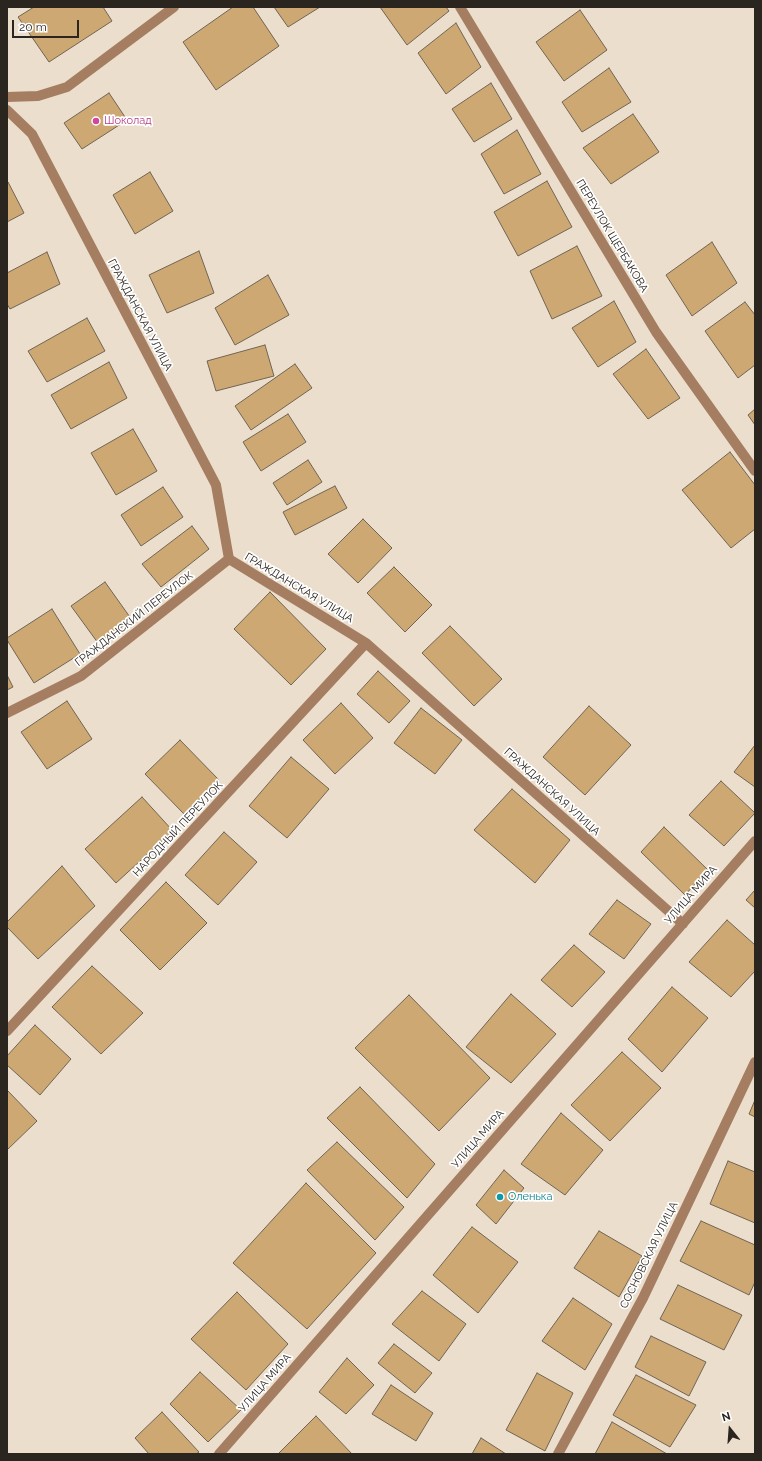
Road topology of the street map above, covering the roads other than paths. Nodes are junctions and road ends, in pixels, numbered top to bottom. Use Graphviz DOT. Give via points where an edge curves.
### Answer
graph roads {
  1 [pos="174,7"];
  2 [pos="460,7"];
  3 [pos="7,97"];
  4 [pos="7,110"];
  5 [pos="755,471"];
  6 [pos="229,560"];
  7 [pos="366,643"];
  8 [pos="7,713"];
  9 [pos="755,841"];
  10 [pos="683,924"];
  11 [pos="7,1031"];
  12 [pos="755,1062"];
  13 [pos="219,1454"];
  14 [pos="558,1454"];
  1 -- 3 [label="street" via="67,88 38,96"];
  2 -- 5 [label="street, ПЕРЕУЛОК ЩЕРБАКОВА" via="656,332"];
  4 -- 6 [label="street, ГРАЖДАНСКАЯ УЛИЦА" via="32,134 216,485"];
  6 -- 7 [label="street, ГРАЖДАНСКАЯ УЛИЦА"];
  6 -- 8 [label="street, ГРАЖДАНСКИЙ ПЕРЕУЛОК" via="81,676"];
  7 -- 10 [label="street, ГРАЖДАНСКАЯ УЛИЦА"];
  7 -- 11 [label="street, НАРОДНЫЙ ПЕРЕУЛОК"];
  9 -- 10 [label="street, УЛИЦА МИРА"];
  10 -- 13 [label="street, УЛИЦА МИРА"];
  12 -- 14 [label="street, СОСНОВСКАЯ УЛИЦА" via="643,1298"];
}
